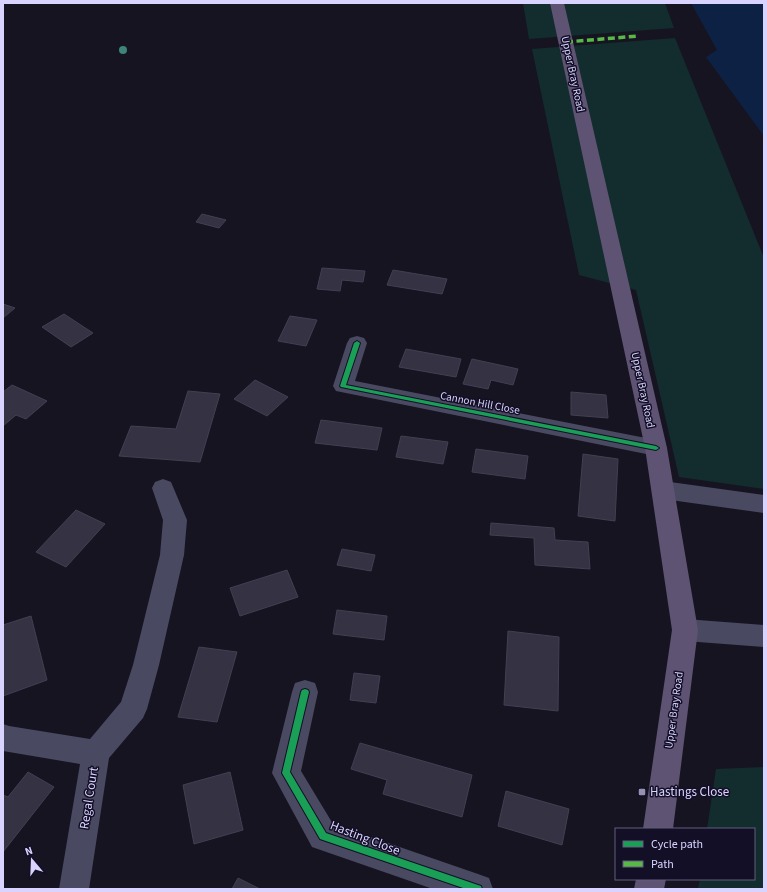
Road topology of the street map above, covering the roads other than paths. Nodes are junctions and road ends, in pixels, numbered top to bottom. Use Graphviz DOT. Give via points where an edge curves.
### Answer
graph roads {
  1 [pos="558,3"];
  2 [pos="357,343"];
  3 [pos="656,448"];
  4 [pos="163,488"];
  5 [pos="663,490"];
  6 [pos="764,504"];
  7 [pos="685,630"];
  8 [pos="764,636"];
  9 [pos="305,692"];
  10 [pos="3,737"];
  11 [pos="96,753"];
  12 [pos="658,828"];
  13 [pos="74,889"];
  14 [pos="478,889"];
  1 -- 3 [label="main road, Upper Bray Road"];
  2 -- 3 [label="street, Cannon Hill Close" via="343,386"];
  3 -- 5 [label="main road, Upper Bray Road"];
  4 -- 11 [label="street" via="176,520 172,555 146,665 133,709"];
  5 -- 6 [label="street"];
  5 -- 7 [label="main road, Upper Bray Road"];
  7 -- 8 [label="street"];
  7 -- 12 [label="main road, Upper Bray Road"];
  9 -- 14 [label="street, Hasting Close" via="286,773 323,836"];
  10 -- 11 [label="street, Regal Court"];
  11 -- 13 [label="street, Regal Court"];
}
